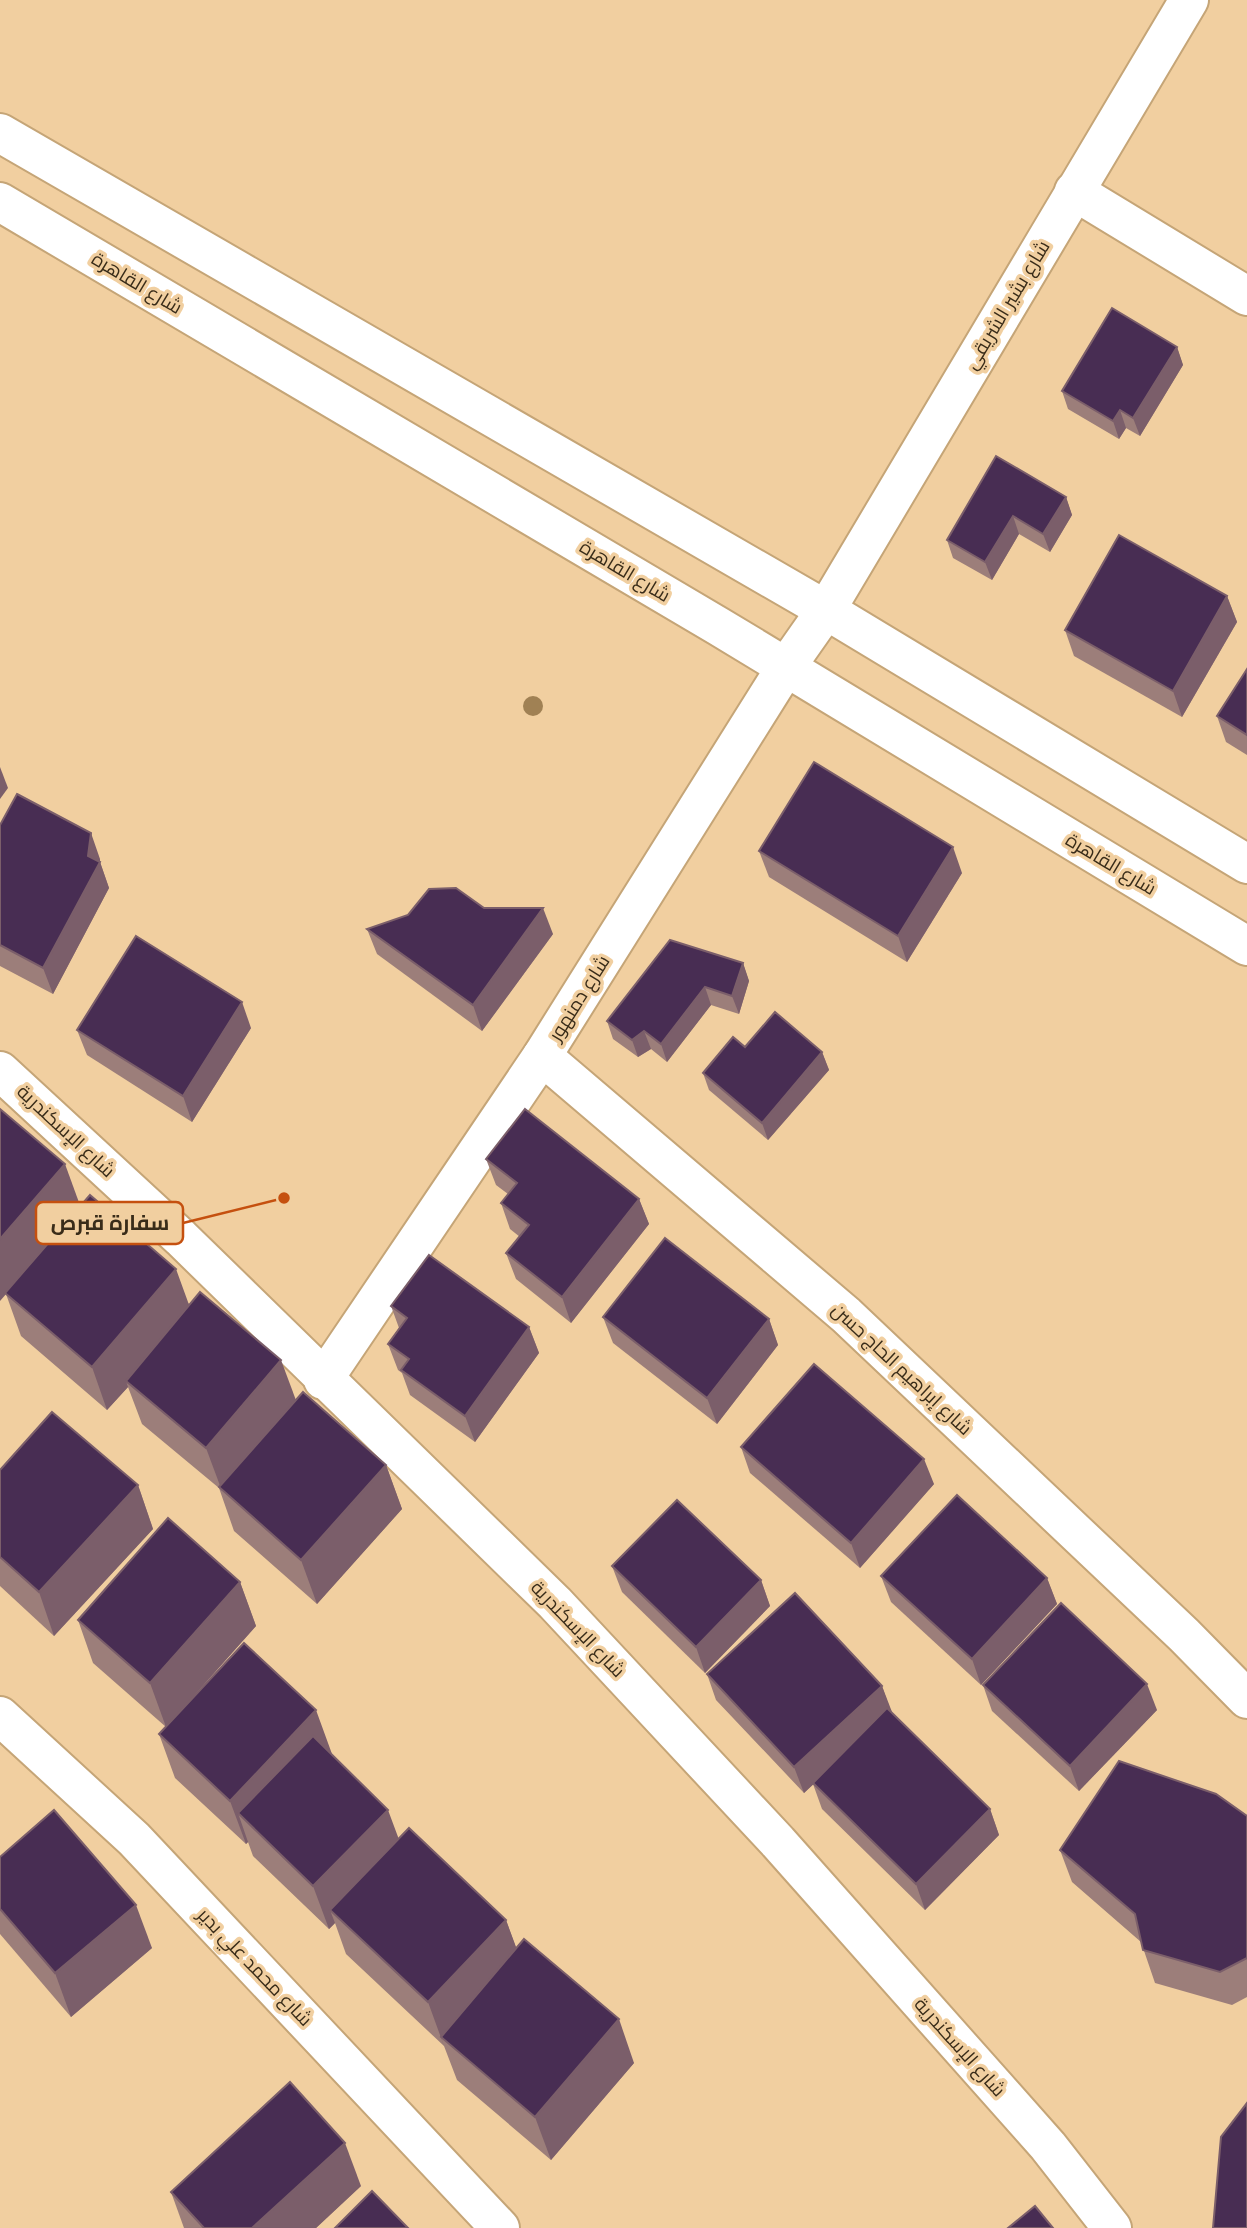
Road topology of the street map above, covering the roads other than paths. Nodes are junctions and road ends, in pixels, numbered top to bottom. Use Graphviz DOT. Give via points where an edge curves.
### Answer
graph roads {
  1 [pos="1189,0"];
  2 [pos="0,133"];
  3 [pos="1074,191"];
  4 [pos="0,202"];
  5 [pos="1247,296"];
  6 [pos="826,610"];
  7 [pos="786,667"];
  8 [pos="1247,864"];
  9 [pos="1247,946"];
  10 [pos="542,1056"];
  11 [pos="0,1071"];
  12 [pos="323,1380"];
  13 [pos="1247,1699"];
  14 [pos="0,1716"];
  15 [pos="500,2228"];
  16 [pos="1112,2228"];
  1 -- 3 [label="street, شارع بشير الشريقي"];
  2 -- 6 [label="street"];
  3 -- 5 [label="street"];
  3 -- 6 [label="street, شارع بشير الشريقي"];
  4 -- 7 [label="street, شارع القاهرة"];
  6 -- 7 [label="street, شارع دمنهور"];
  6 -- 8 [label="street"];
  7 -- 9 [label="street, شارع القاهرة"];
  7 -- 10 [label="street, شارع دمنهور"];
  10 -- 12 [label="street, شارع دمنهور"];
  10 -- 13 [label="street, شارع إبراهيم الحاج حسن" via="846,1315"];
  11 -- 12 [label="street, شارع الإسكندرية" via="181,1238"];
  12 -- 16 [label="street, شارع الإسكندرية" via="555,1603 760,1822 1048,2146"];
  14 -- 15 [label="street, شارع محمد علي بدير" via="134,1839"];
}
